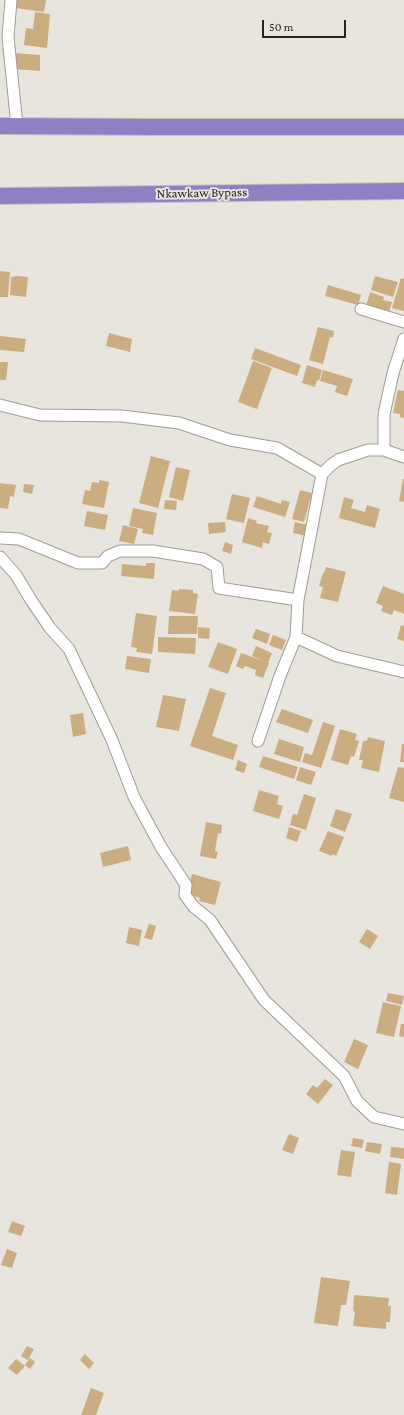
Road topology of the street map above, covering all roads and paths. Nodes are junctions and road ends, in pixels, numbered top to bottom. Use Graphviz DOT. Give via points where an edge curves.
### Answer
graph roads {
  1 [pos="11,0"];
  2 [pos="0,126"];
  3 [pos="17,126"];
  4 [pos="404,127"];
  5 [pos="404,191"];
  6 [pos="0,196"];
  7 [pos="361,309"];
  8 [pos="404,322"];
  9 [pos="404,339"];
  10 [pos="0,405"];
  11 [pos="384,450"];
  12 [pos="404,457"];
  13 [pos="322,474"];
  14 [pos="0,538"];
  15 [pos="0,557"];
  16 [pos="298,600"];
  17 [pos="296,637"];
  18 [pos="404,672"];
  19 [pos="258,741"];
  20 [pos="404,1124"];
  1 -- 3 [label="street" via="8,37"];
  2 -- 3 [label="highway"];
  3 -- 4 [label="highway"];
  5 -- 6 [label="highway, Nkawkaw Bypass"];
  7 -- 8 [label="street"];
  9 -- 11 [label="street" via="384,414"];
  10 -- 13 [label="street" via="40,416 122,416 179,423 230,440 277,448"];
  11 -- 12 [label="street"];
  11 -- 13 [label="street" via="368,450 353,454 331,465"];
  13 -- 16 [label="street"];
  14 -- 16 [label="street" via="19,538 78,563 102,563 108,556 120,551 153,551 203,559 217,567 219,588"];
  15 -- 20 [label="street" via="16,575 50,628 69,650 112,740 134,797 161,847 186,885 185,895 194,907 210,920 264,1000 344,1076 357,1101 374,1116"];
  16 -- 17 [label="street"];
  17 -- 18 [label="street" via="337,656"];
  17 -- 19 [label="street"];
}
